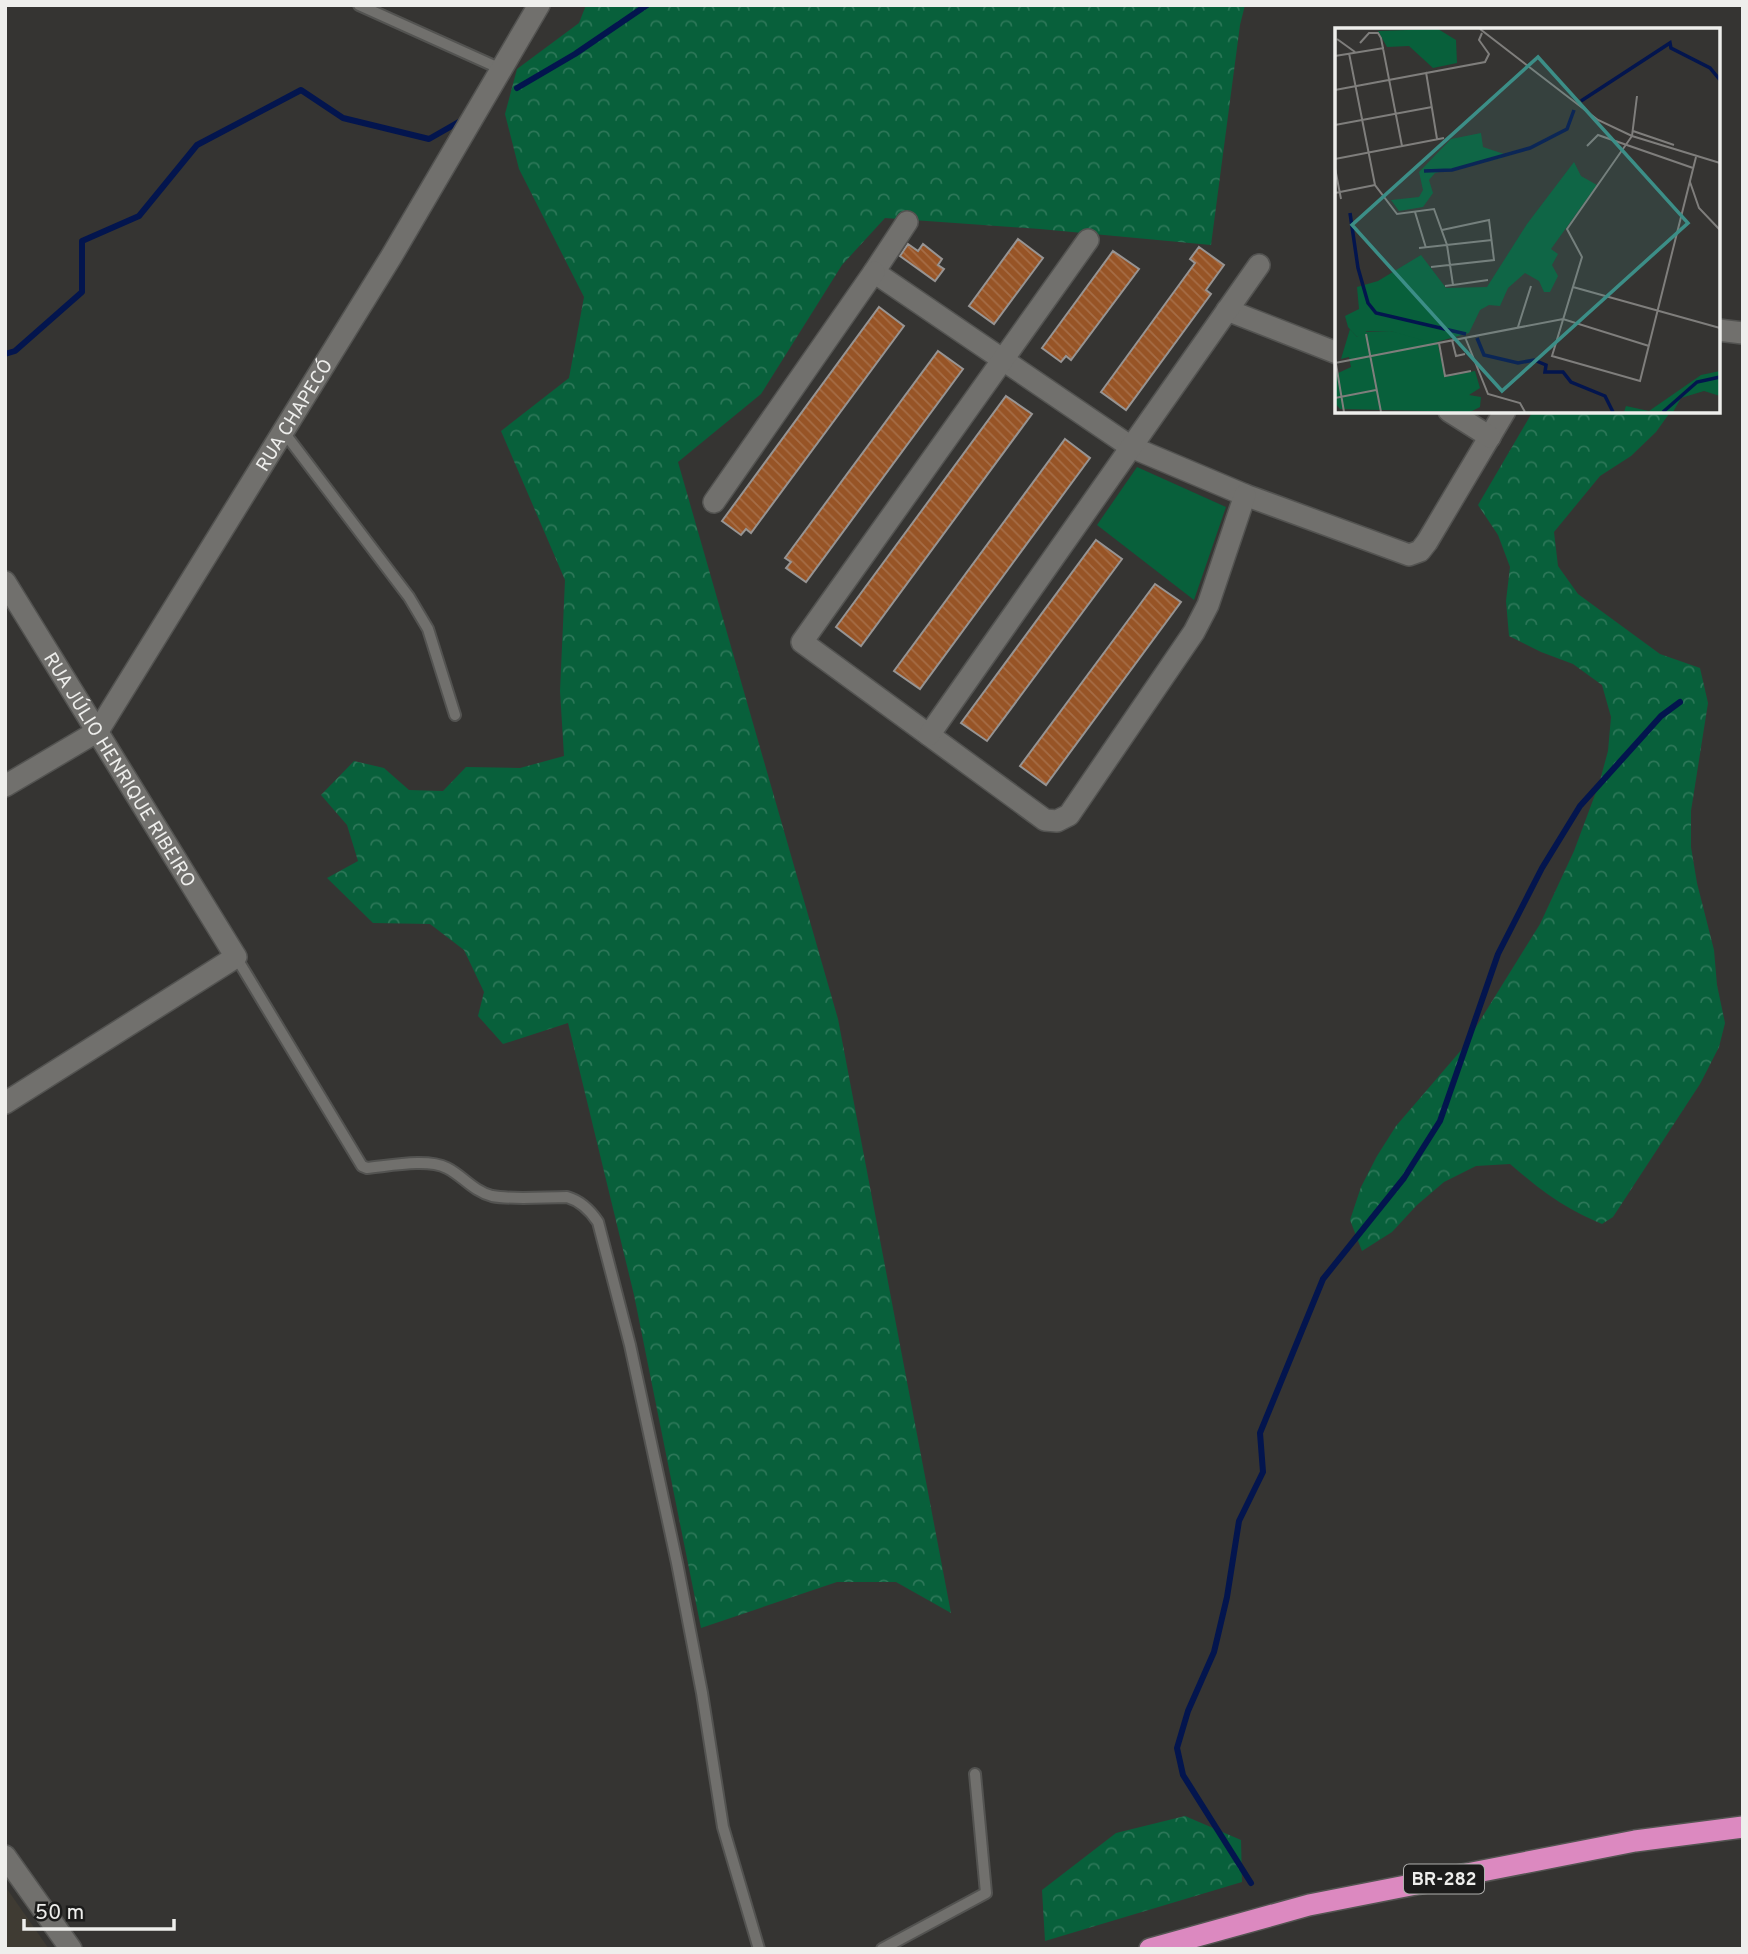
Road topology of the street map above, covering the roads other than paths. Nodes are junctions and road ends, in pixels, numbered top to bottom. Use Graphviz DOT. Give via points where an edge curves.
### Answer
graph roads {
  1 [pos="359,5"];
  2 [pos="539,5"];
  3 [pos="502,69"];
  4 [pos="907,222"];
  5 [pos="1088,240"];
  6 [pos="1259,265"];
  7 [pos="874,272"];
  8 [pos="1227,310"];
  9 [pos="1720,330"];
  10 [pos="1743,333"];
  11 [pos="1335,352"];
  12 [pos="1001,360"];
  13 [pos="1452,413"];
  14 [pos="1505,413"];
  15 [pos="283,431"];
  16 [pos="1490,437"];
  17 [pos="1130,447"];
  18 [pos="1245,495"];
  19 [pos="714,502"];
  20 [pos="5,582"];
  21 [pos="455,715"];
  22 [pos="98,731"];
  23 [pos="929,735"];
  24 [pos="5,786"];
  25 [pos="236,957"];
  26 [pos="5,1103"];
  27 [pos="975,1774"];
  28 [pos="1743,1827"];
  29 [pos="5,1856"];
  30 [pos="71,1949"];
  31 [pos="760,1949"];
  32 [pos="882,1949"];
  33 [pos="1150,1949"];
  1 -- 3 [label="lane"];
  2 -- 3 [label="street, RUA CHAPECÓ"];
  3 -- 15 [label="street, RUA CHAPECÓ"];
  4 -- 7 [label="street"];
  5 -- 12 [label="street"];
  6 -- 8 [label="street"];
  7 -- 12 [label="street"];
  7 -- 19 [label="street"];
  8 -- 11 [label="street"];
  8 -- 17 [label="street"];
  9 -- 10 [label="street"];
  12 -- 17 [label="street"];
  12 -- 23 [label="street" via="802,642"];
  13 -- 16 [label="street"];
  14 -- 16 [label="street"];
  15 -- 21 [label="lane" via="429,629"];
  15 -- 22 [label="street, RUA CHAPECÓ"];
  16 -- 18 [label="street" via="1427,542 1409,555"];
  17 -- 18 [label="street"];
  17 -- 23 [label="street"];
  18 -- 23 [label="street" via="1194,632 1069,815 1045,820"];
  20 -- 22 [label="street, RUA JÚLIO HENRIQUE RIBEIRO"];
  22 -- 24 [label="street, RUA CHAPECÓ"];
  22 -- 25 [label="street, RUA JÚLIO HENRIQUE RIBEIRO"];
  25 -- 26 [label="street"];
  25 -- 31 [label="lane" via="362,1166 432,1163 494,1196 575,1199 598,1222 631,1345 677,1563 723,1827"];
  27 -- 32 [label="lane" via="986,1893"];
  28 -- 33 [label="highway, BR-282" via="1635,1841 1309,1905"];
  29 -- 30 [label="street"];
}
